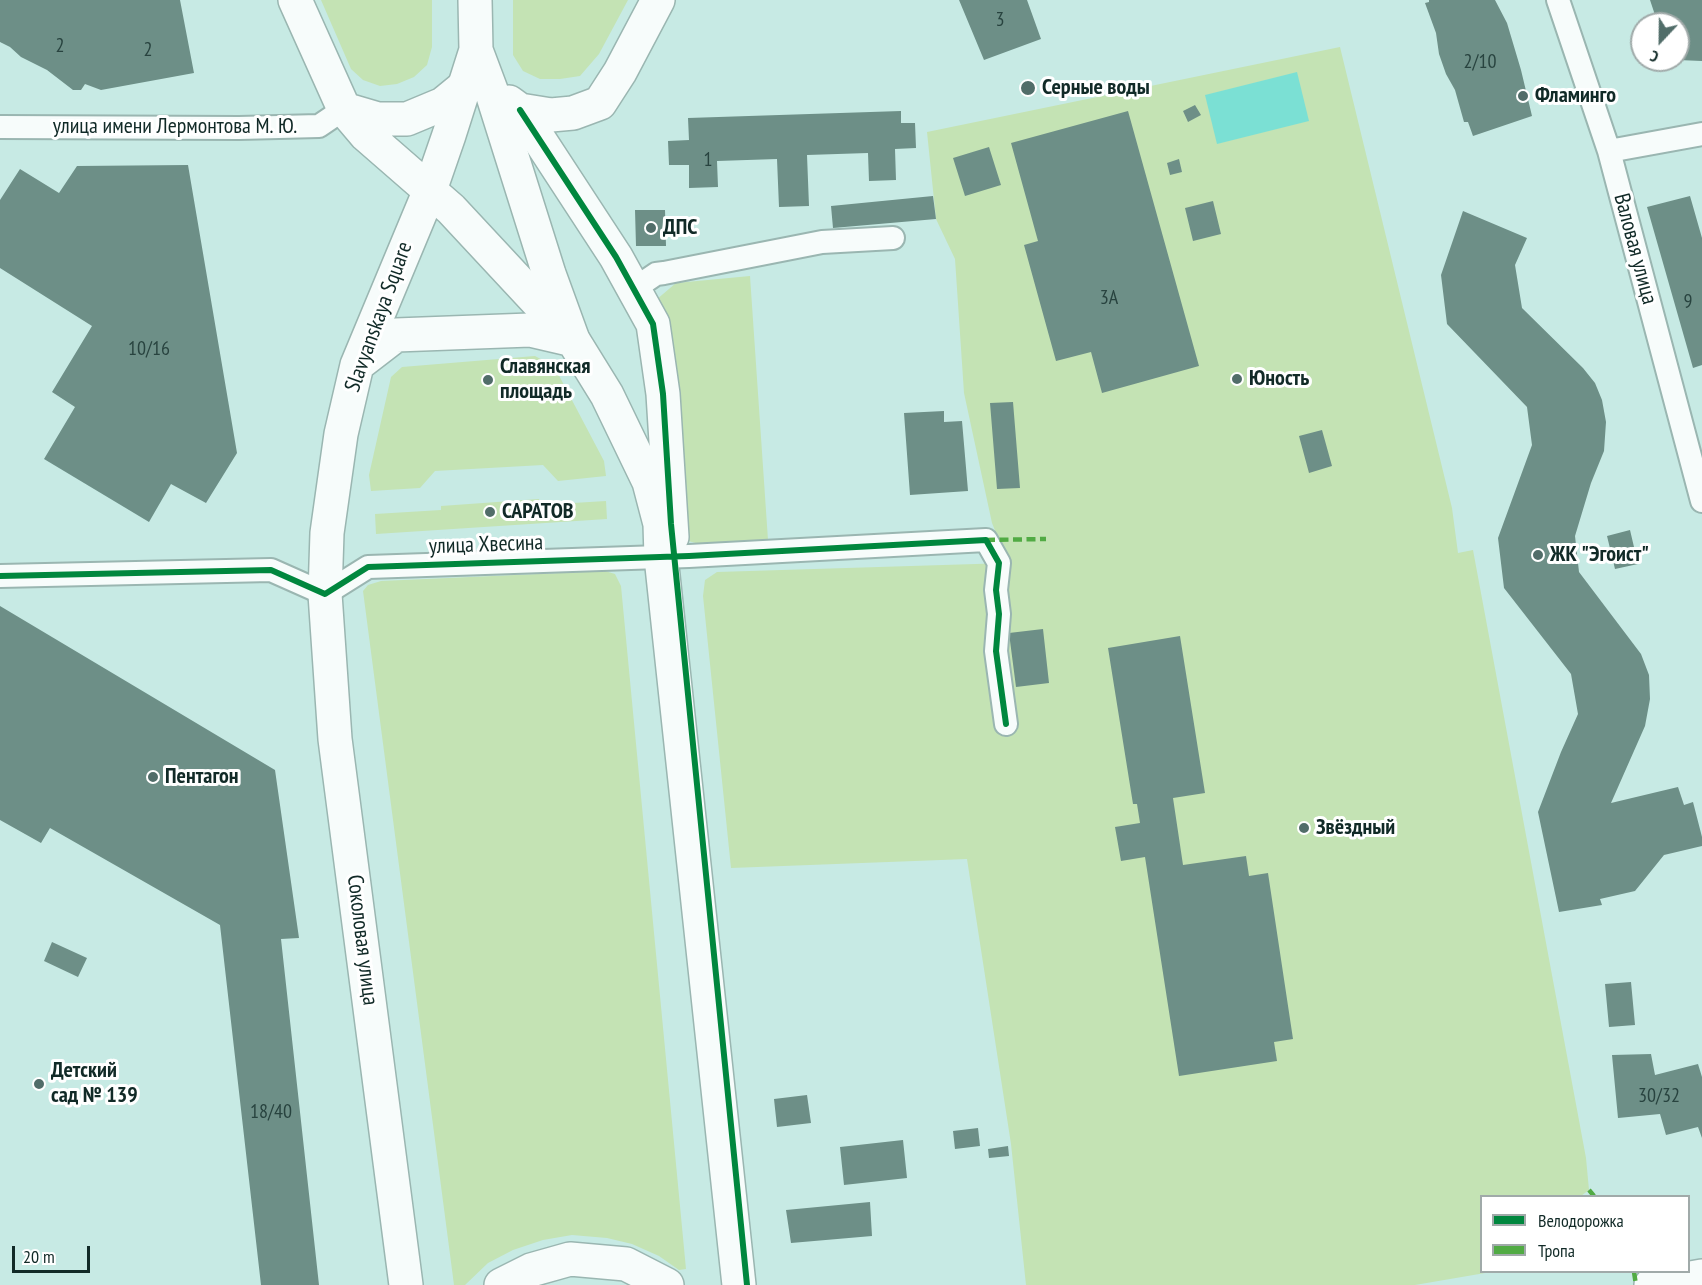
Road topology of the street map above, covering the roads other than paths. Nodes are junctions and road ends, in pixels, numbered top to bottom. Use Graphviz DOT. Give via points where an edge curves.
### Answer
graph roads {
  1 [pos="295,0"];
  2 [pos="475,0"];
  3 [pos="658,0"];
  4 [pos="1558,0"];
  5 [pos="478,88"];
  6 [pos="344,109"];
  7 [pos="520,110"];
  8 [pos="0,127"];
  9 [pos="1702,134"];
  10 [pos="1609,151"];
  11 [pos="430,190"];
  12 [pos="893,238"];
  13 [pos="634,289"];
  14 [pos="573,340"];
  15 [pos="357,364"];
  16 [pos="1702,501"];
  17 [pos="668,556"];
  18 [pos="0,576"];
  19 [pos="325,594"];
  20 [pos="1006,724"];
  21 [pos="1702,1276"];
  22 [pos="406,1285"];
  23 [pos="501,1285"];
  24 [pos="667,1285"];
  25 [pos="739,1285"];
  26 [pos="747,1285"];
  27 [pos="1651,1285"];
  1 -- 6 [label="main road"];
  2 -- 5 [label="main road, Slavyanskaya Square"];
  3 -- 7 [label="main road" via="600,103 562,114"];
  4 -- 10 [label="street, Валовая улица"];
  5 -- 6 [label="main road" via="407,119 378,119"];
  5 -- 7 [label="main road"];
  5 -- 11 [label="main road, Slavyanskaya Square"];
  5 -- 14 [label="main road"];
  6 -- 8 [label="street, улица имени Лермонтова М. Ю." via="319,126"];
  6 -- 11 [label="main road" via="366,135"];
  7 -- 13 [label="main road"];
  9 -- 10 [label="street"];
  10 -- 16 [label="street, Валовая улица"];
  11 -- 14 [label="main road"];
  11 -- 15 [label="main road, Slavyanskaya Square"];
  12 -- 13 [label="street" via="822,242 656,274"];
  13 -- 17 [label="main road" via="653,324 663,394"];
  14 -- 15 [label="main road" via="530,330 396,334"];
  14 -- 17 [label="main road" via="607,395 649,482"];
  15 -- 19 [label="main road, Slavyanskaya Square" via="333,477"];
  17 -- 19 [label="street, улица Хвесина" via="368,567"];
  17 -- 20 [label="street, улица Хвесина" via="986,540 999,563 996,651"];
  17 -- 25 [label="main road"];
  17 -- 26 [label="main road"];
  18 -- 19 [label="street" via="271,570"];
  19 -- 22 [label="main road, Соколовая улица" via="335,739"];
  21 -- 27 [label="main road"];
  23 -- 24 [label="main road" via="531,1269 570,1259 626,1264"];
}
